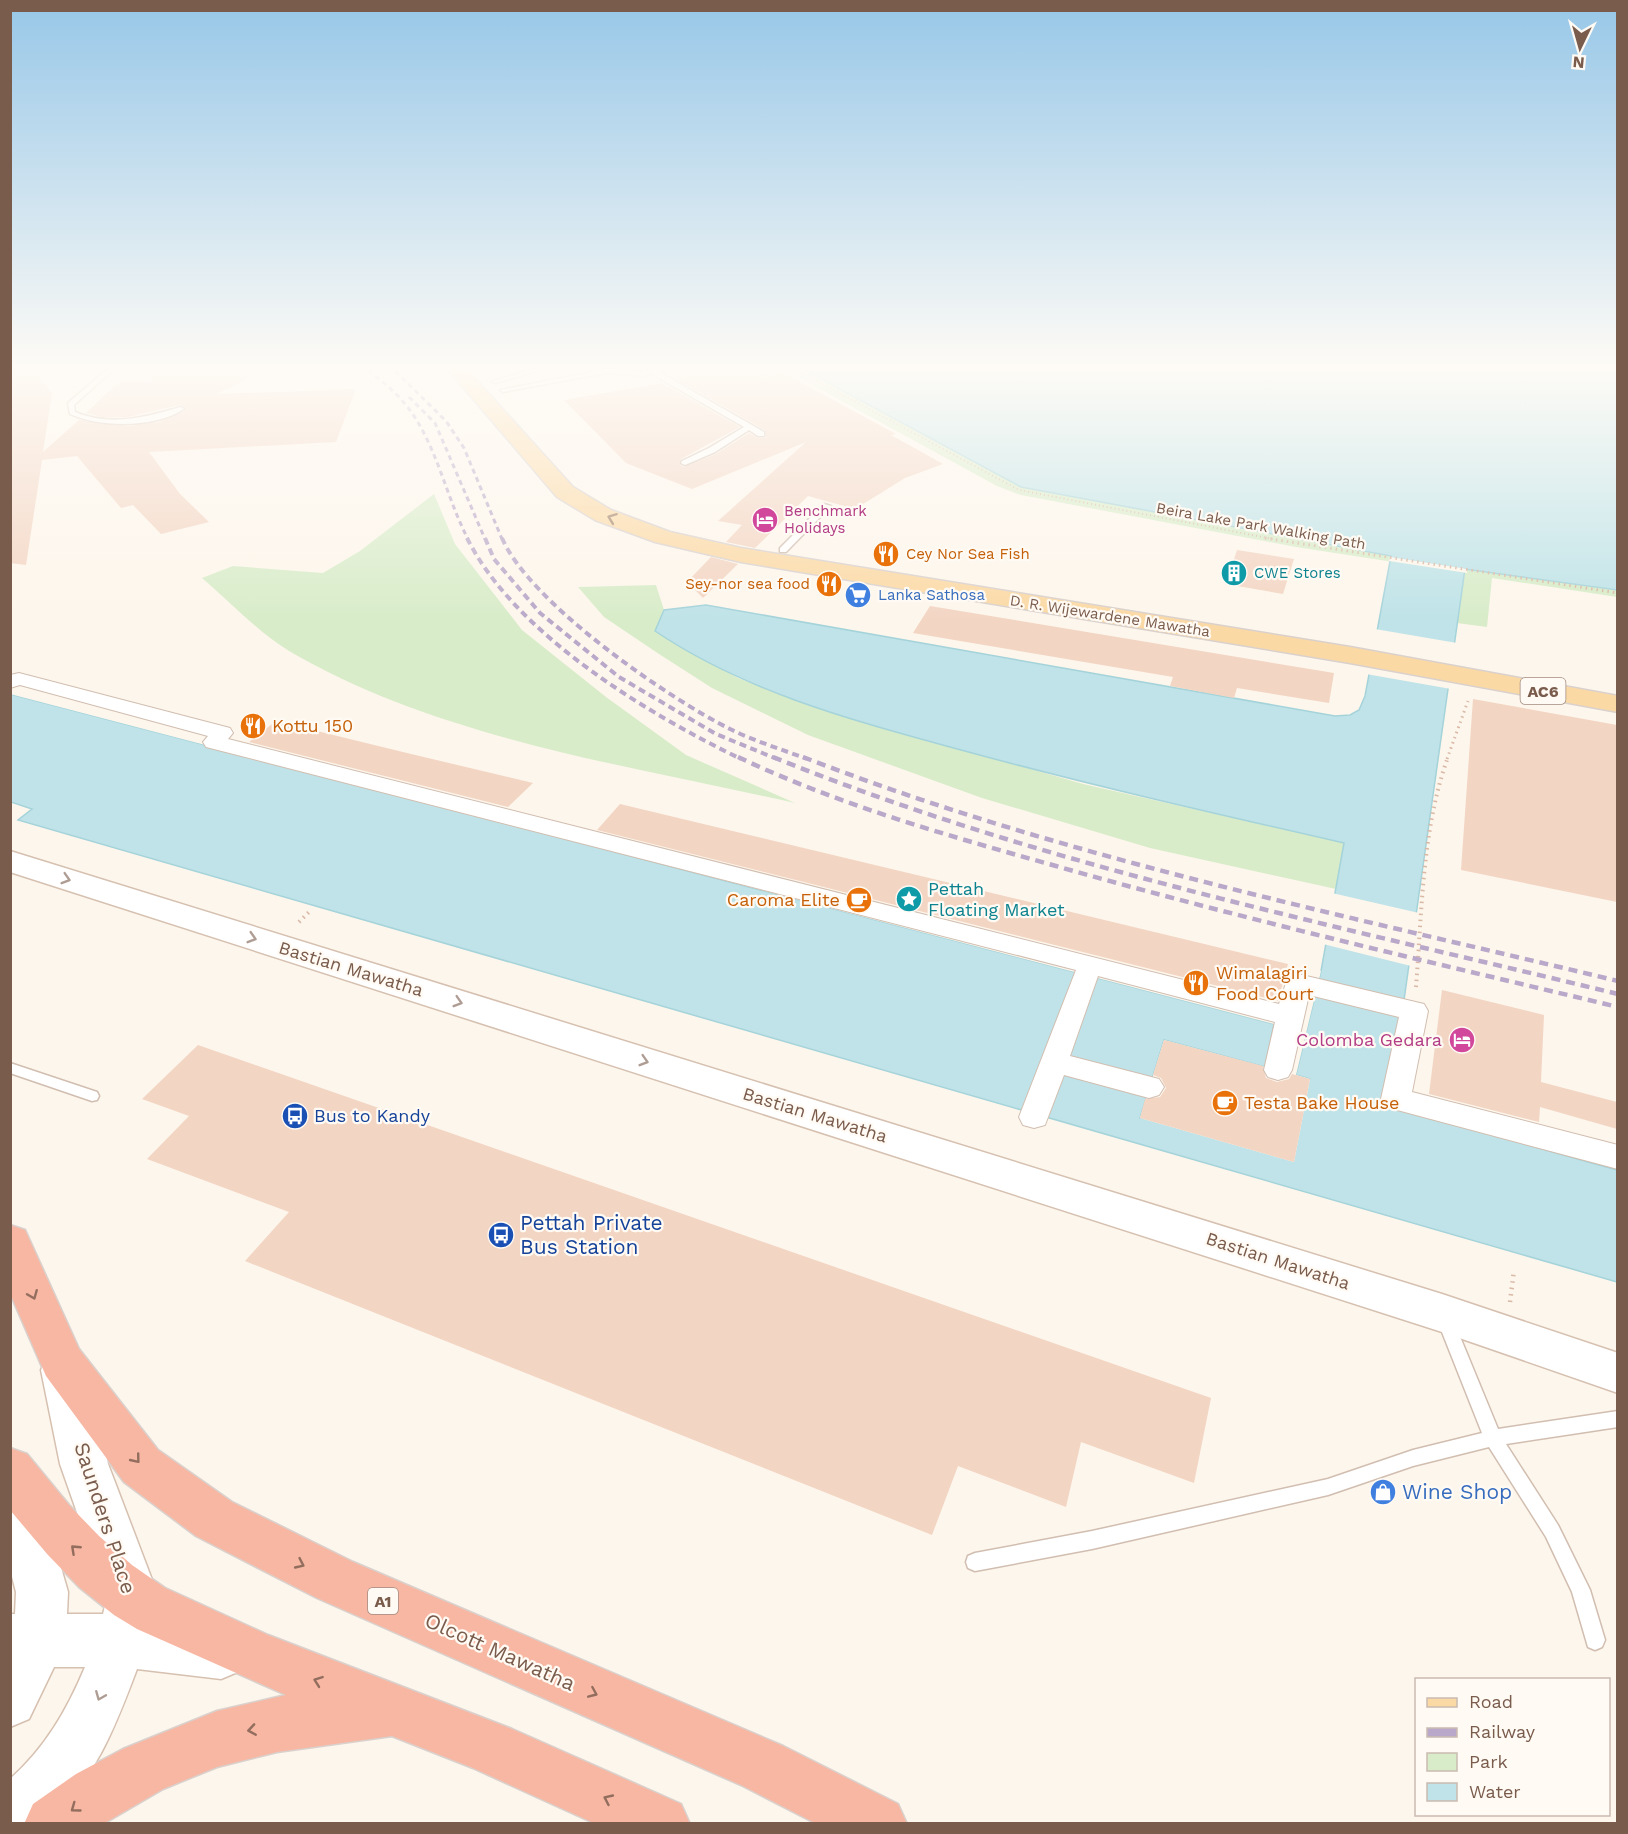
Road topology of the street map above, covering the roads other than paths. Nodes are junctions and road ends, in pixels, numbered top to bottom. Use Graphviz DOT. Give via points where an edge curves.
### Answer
graph roads {
  1 [pos="529,451"];
  2 [pos="711,451"];
  3 [pos="685,463"];
  4 [pos="585,479"];
  5 [pos="827,506"];
  6 [pos="783,550"];
  7 [pos="1351,648"];
  8 [pos="1472,672"];
  9 [pos="10,682"];
  10 [pos="1617,687"];
  11 [pos="1617,704"];
  12 [pos="10,861"];
  13 [pos="1084,977"];
  14 [pos="1290,1016"];
  15 [pos="1053,1062"];
  16 [pos="10,1068"];
  17 [pos="1278,1070"];
  18 [pos="1149,1087"];
  19 [pos="92,1096"];
  20 [pos="1034,1117"];
  21 [pos="1617,1156"];
  22 [pos="10,1242"];
  23 [pos="1442,1313"];
  24 [pos="62,1362"];
  25 [pos="1617,1373"];
  26 [pos="1617,1419"];
  27 [pos="1493,1438"];
  28 [pos="10,1470"];
  29 [pos="10,1475"];
  30 [pos="975,1562"];
  31 [pos="127,1620"];
  32 [pos="25,1640"];
  33 [pos="1595,1640"];
  34 [pos="266,1662"];
  35 [pos="10,1700"];
  36 [pos="393,1709"];
  37 [pos="10,1819"];
  38 [pos="53,1824"];
  39 [pos="661,1824"];
  40 [pos="878,1824"];
  7 -- 1 [label="main road, D. R. Wijewardene Mawatha / AC6, one-way" via="741,555 663,537 603,515 566,492"];
  2 -- 3 [label="lane"];
  4 -- 6 [label="main road, D. R. Wijewardene Mawatha / AC6" via="618,502 661,521"];
  5 -- 6 [label="lane"];
  6 -- 7 [label="main road, D. R. Wijewardene Mawatha / AC6"];
  7 -- 8 [label="main road, D. R. Wijewardene Mawatha / AC6"];
  8 -- 10 [label="main road, D. R. Wijewardene Mawatha / AC6"];
  8 -- 11 [label="main road, D. R. Wijewardene Mawatha / AC6"];
  9 -- 14 [label="street" via="19,680 222,734 214,742"];
  12 -- 23 [label="street, Bastian Mawatha, one-way"];
  13 -- 15 [label="street"];
  14 -- 17 [label="street"];
  14 -- 21 [label="street" via="1298,983 1414,1011 1396,1099"];
  15 -- 18 [label="street"];
  15 -- 20 [label="street"];
  16 -- 19 [label="lane"];
  22 -- 24 [label="highway, Olcott Mawatha / A1, one-way"];
  23 -- 25 [label="street, Bastian Mawatha"];
  23 -- 27 [label="lane"];
  24 -- 31 [label="street, Saunders Place" via="84,1464"];
  24 -- 40 [label="highway, Olcott Mawatha / A1, one-way" via="141,1466 214,1519 335,1580 763,1766"];
  26 -- 27 [label="lane"];
  27 -- 30 [label="lane" via="1413,1458 1328,1487"];
  27 -- 33 [label="lane" via="1552,1531 1581,1590"];
  31 -- 28 [label="highway, one-way"];
  29 -- 32 [label="street" via="42,1592"];
  31 -- 32 [label="street"];
  31 -- 34 [label="street" via="206,1649"];
  31 -- 37 [label="street, one-way" via="88,1725 53,1779"];
  32 -- 35 [label="street"];
  36 -- 34 [label="highway, one-way"];
  36 -- 38 [label="highway, one-way" via="243,1731 170,1756 87,1798"];
  39 -- 36 [label="highway, one-way"];
}
